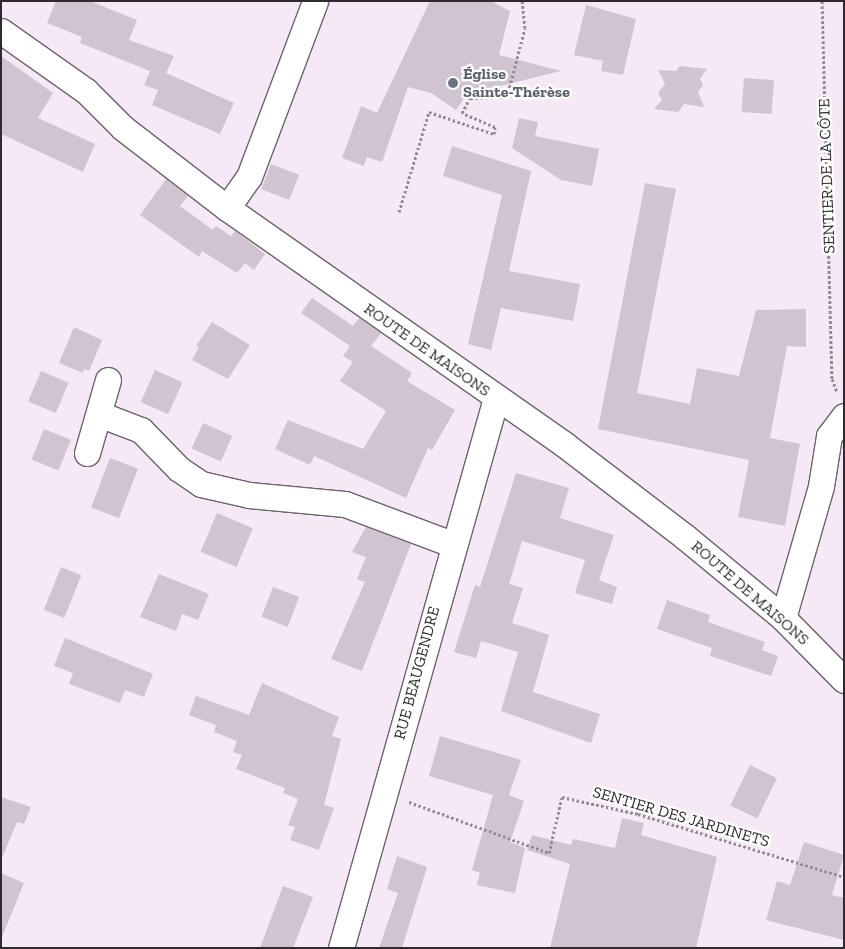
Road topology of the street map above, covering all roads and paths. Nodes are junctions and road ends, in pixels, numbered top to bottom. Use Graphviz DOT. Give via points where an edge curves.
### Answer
graph roads {
  1 [pos="314,1"];
  2 [pos="522,1"];
  3 [pos="822,1"];
  4 [pos="1,31"];
  5 [pos="227,208"];
  6 [pos="399,212"];
  7 [pos="108,380"];
  8 [pos="496,398"];
  9 [pos="842,409"];
  10 [pos="99,414"];
  11 [pos="87,453"];
  12 [pos="452,544"];
  13 [pos="783,618"];
  14 [pos="844,680"];
  15 [pos="384,793"];
  16 [pos="844,877"];
  17 [pos="341,948"];
  1 -- 5 [label="street" via="249,177"];
  2 -- 6 [label="path" via="525,28 507,97 470,98 462,113 495,127 494,134 429,112"];
  3 -- 9 [label="path, SENTIER DE LA CÔTE" via="832,379"];
  4 -- 5 [label="street, ROUTE DE MAISONS" via="86,92 123,128"];
  5 -- 8 [label="street, ROUTE DE MAISONS"];
  7 -- 10 [label="street"];
  8 -- 12 [label="street, RUE BEAUGENDRE"];
  8 -- 13 [label="street, ROUTE DE MAISONS" via="565,445"];
  9 -- 13 [label="street" via="829,436 821,486"];
  10 -- 11 [label="street"];
  10 -- 12 [label="street" via="141,430 179,469 201,484 249,495 345,504"];
  12 -- 15 [label="street, RUE BEAUGENDRE"];
  13 -- 14 [label="street, ROUTE DE MAISONS"];
  15 -- 16 [label="path, SENTIER DES JARDINETS" via="549,853 562,797 638,814"];
  15 -- 17 [label="street, RUE BEAUGENDRE"];
}
